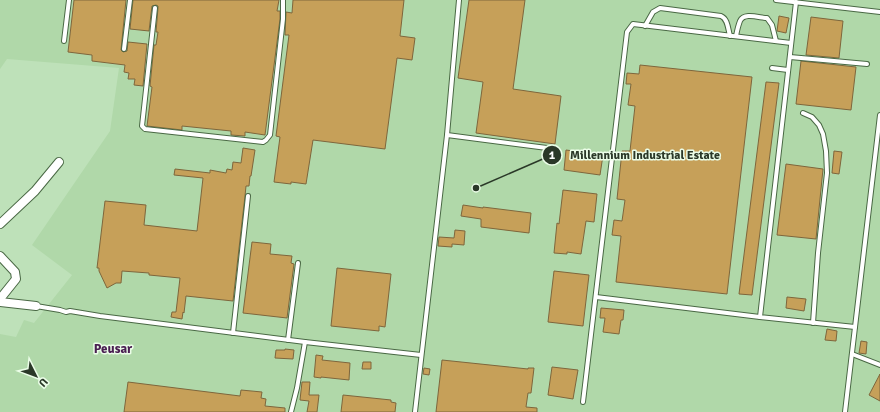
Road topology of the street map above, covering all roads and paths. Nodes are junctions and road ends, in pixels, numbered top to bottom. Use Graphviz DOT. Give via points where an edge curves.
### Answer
graph roads {
  1 [pos="69,0"];
  2 [pos="130,0"];
  3 [pos="284,0"];
  4 [pos="459,0"];
  5 [pos="776,0"];
  6 [pos="796,2"];
  7 [pos="155,8"];
  8 [pos="880,12"];
  9 [pos="645,26"];
  10 [pos="730,36"];
  11 [pos="736,36"];
  12 [pos="64,41"];
  13 [pos="776,41"];
  14 [pos="791,43"];
  15 [pos="124,48"];
  16 [pos="790,57"];
  17 [pos="867,64"];
  18 [pos="772,68"];
  19 [pos="788,70"];
  20 [pos="803,113"];
  21 [pos="880,115"];
  22 [pos="447,135"];
  23 [pos="878,141"];
  24 [pos="546,148"];
  25 [pos="59,162"];
  26 [pos="248,196"];
  27 [pos="0,224"];
  28 [pos="0,256"];
  29 [pos="298,263"];
  30 [pos="596,297"];
  31 [pos="0,300"];
  32 [pos="36,306"];
  33 [pos="760,317"];
  34 [pos="813,323"];
  35 [pos="855,327"];
  36 [pos="233,333"];
  37 [pos="288,340"];
  38 [pos="305,342"];
  39 [pos="852,354"];
  40 [pos="422,355"];
  41 [pos="880,365"];
  42 [pos="583,402"];
  43 [pos="291,412"];
  44 [pos="415,412"];
  45 [pos="846,412"];
  1 -- 12 [label="lane"];
  2 -- 15 [label="lane"];
  3 -- 7 [label="lane" via="270,135 262,142 145,129 142,126"];
  4 -- 22 [label="lane"];
  5 -- 6 [label="lane"];
  6 -- 8 [label="lane"];
  6 -- 14 [label="lane"];
  9 -- 10 [label="lane"];
  9 -- 10 [label="lane" via="653,12 660,8 722,16 726,19"];
  9 -- 30 [label="lane" via="633,24 627,32"];
  10 -- 11 [label="lane"];
  11 -- 13 [label="lane"];
  11 -- 13 [label="lane" via="740,20 746,16 767,18 772,24"];
  13 -- 14 [label="lane"];
  14 -- 16 [label="lane"];
  16 -- 17 [label="lane"];
  16 -- 19 [label="lane"];
  18 -- 19 [label="lane"];
  19 -- 33 [label="lane"];
  20 -- 34 [label="lane" via="812,117 819,125 824,134 826,151 827,173"];
  21 -- 23 [label="lane"];
  22 -- 24 [label="lane"];
  22 -- 40 [label="lane"];
  23 -- 35 [label="lane"];
  25 -- 27 [label="street" via="35,191"];
  26 -- 36 [label="lane"];
  28 -- 31 [label="street" via="15,272 16,279"];
  29 -- 37 [label="lane"];
  30 -- 33 [label="lane"];
  30 -- 42 [label="lane"];
  31 -- 32 [label="street"];
  32 -- 36 [label="lane"];
  33 -- 34 [label="lane"];
  34 -- 35 [label="lane"];
  35 -- 39 [label="lane"];
  36 -- 37 [label="lane"];
  37 -- 38 [label="lane"];
  38 -- 40 [label="lane"];
  38 -- 43 [label="lane"];
  39 -- 41 [label="lane"];
  39 -- 45 [label="lane"];
  40 -- 44 [label="lane"];
}
